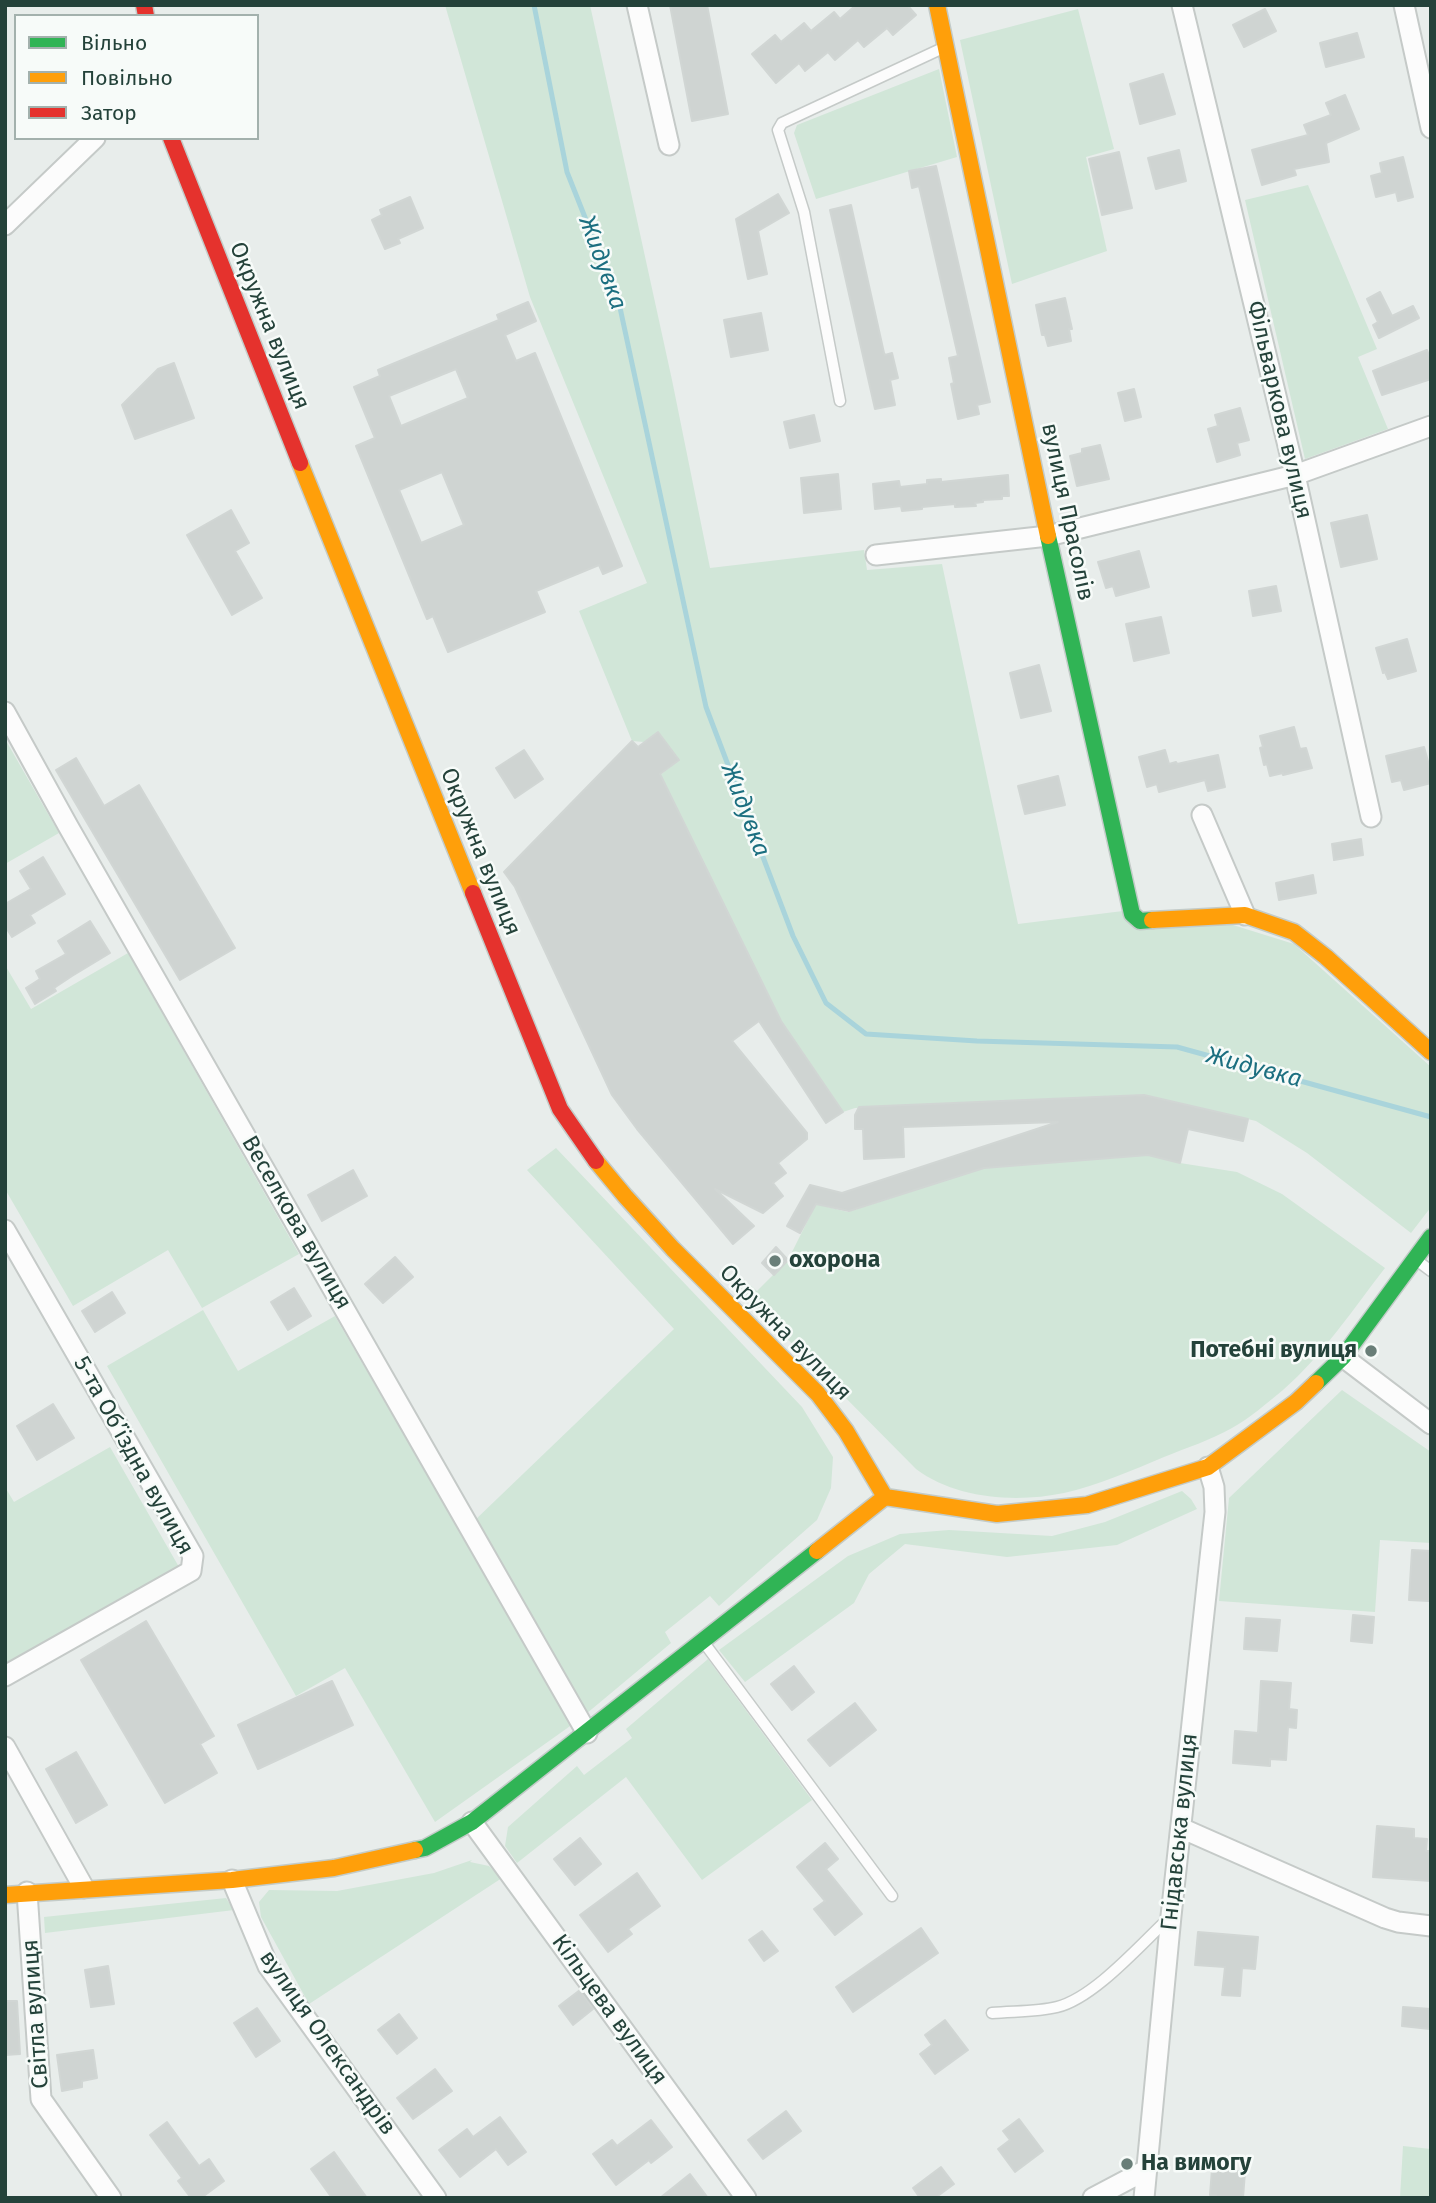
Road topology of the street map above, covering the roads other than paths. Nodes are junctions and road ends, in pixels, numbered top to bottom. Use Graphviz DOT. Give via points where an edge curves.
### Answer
graph roads {
  1 [pos="637,5"];
  2 [pos="937,5"];
  3 [pos="1182,5"];
  4 [pos="1404,5"];
  5 [pos="946,47"];
  6 [pos="1431,128"];
  7 [pos="93,140"];
  8 [pos="173,140"];
  9 [pos="669,145"];
  10 [pos="5,225"];
  11 [pos="840,401"];
  12 [pos="1431,426"];
  13 [pos="1295,475"];
  14 [pos="1048,536"];
  15 [pos="876,555"];
  16 [pos="5,712"];
  17 [pos="1202,815"];
  18 [pos="1371,817"];
  19 [pos="1245,915"];
  20 [pos="1431,1052"];
  21 [pos="5,1230"];
  22 [pos="1431,1237"];
  23 [pos="1415,1259"];
  24 [pos="1431,1271"];
  25 [pos="1343,1357"];
  26 [pos="1431,1424"];
  27 [pos="1208,1467"];
  28 [pos="885,1497"];
  29 [pos="703,1641"];
  30 [pos="5,1676"];
  31 [pos="587,1733"];
  32 [pos="5,1747"];
  33 [pos="472,1822"];
  34 [pos="1181,1828"];
  35 [pos="232,1880"];
  36 [pos="84,1888"];
  37 [pos="27,1892"];
  38 [pos="5,1895"];
  39 [pos="892,1896"];
  40 [pos="1171,1916"];
  41 [pos="1431,1926"];
  42 [pos="992,2013"];
  43 [pos="1146,2170"];
  44 [pos="111,2198"];
  45 [pos="436,2198"];
  46 [pos="746,2198"];
  47 [pos="1093,2198"];
  48 [pos="1144,2198"];
  1 -- 9 [label="street"];
  2 -- 5 [label="main road, вулиця Прасолів"];
  3 -- 13 [label="street, Фільваркова вулиця"];
  4 -- 6 [label="street"];
  5 -- 11 [label="lane" via="782,122 778,130 804,212"];
  5 -- 14 [label="main road, вулиця Прасолів"];
  7 -- 10 [label="street"];
  8 -- 28 [label="main road, Окружна вулиця" via="559,1109 607,1178 658,1235 818,1394"];
  12 -- 13 [label="street"];
  13 -- 14 [label="street"];
  13 -- 18 [label="street, Фільваркова вулиця"];
  14 -- 15 [label="street"];
  14 -- 19 [label="main road, вулиця Прасолів" via="1132,914 1140,921"];
  16 -- 31 [label="street, Веселкова вулиця"];
  17 -- 19 [label="street"];
  19 -- 20 [label="main road" via="1294,932"];
  21 -- 30 [label="street, 5-та Обʼїздна вулиця" via="193,1556 191,1571"];
  22 -- 23 [label="main road"];
  23 -- 24 [label="lane"];
  23 -- 25 [label="main road"];
  25 -- 26 [label="street"];
  25 -- 27 [label="main road" via="1296,1402"];
  27 -- 28 [label="main road" via="1087,1505 998,1514"];
  27 -- 34 [label="street, Гнідавська вулиця" via="1215,1511"];
  28 -- 29 [label="main road"];
  29 -- 31 [label="main road"];
  29 -- 39 [label="lane"];
  31 -- 33 [label="main road"];
  32 -- 36 [label="street"];
  33 -- 35 [label="main road" via="425,1848 334,1868"];
  33 -- 46 [label="street, Кільцева вулиця"];
  34 -- 40 [label="street, Гнідавська вулиця"];
  34 -- 41 [label="street" via="1385,1918"];
  35 -- 36 [label="main road"];
  35 -- 45 [label="street, вулиця Олександрів" via="268,1966"];
  36 -- 37 [label="main road"];
  37 -- 38 [label="main road"];
  37 -- 44 [label="street, Світла вулиця" via="41,2099"];
  40 -- 42 [label="lane" via="1079,1998 1058,2007"];
  40 -- 43 [label="street, Гнідавська вулиця"];
  43 -- 47 [label="street"];
  43 -- 48 [label="street, Гнідавська вулиця"];
}
